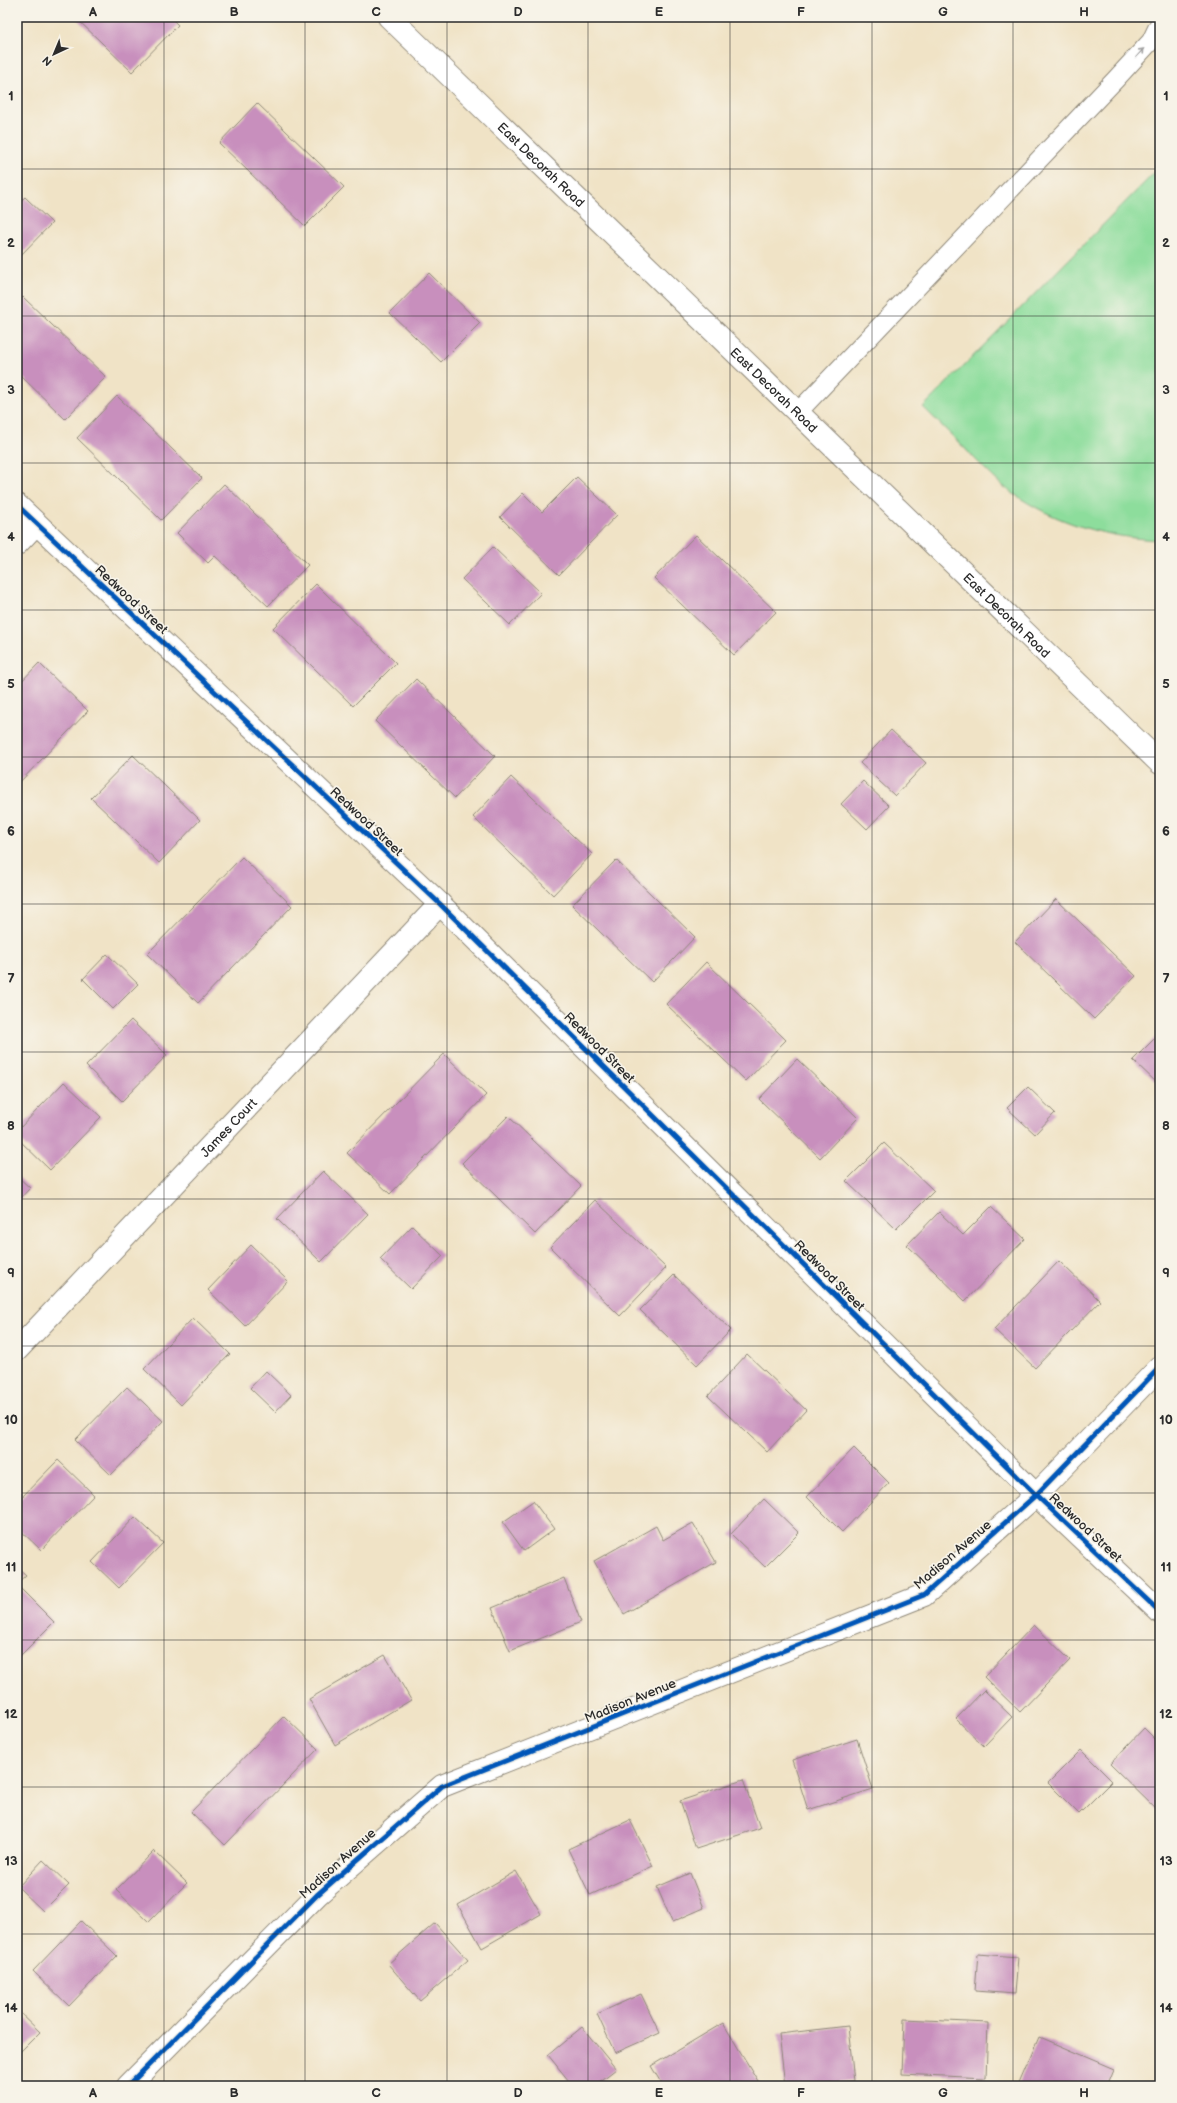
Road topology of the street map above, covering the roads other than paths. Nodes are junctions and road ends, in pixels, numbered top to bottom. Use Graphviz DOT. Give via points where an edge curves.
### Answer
graph roads {
  1 [pos="389,17"];
  2 [pos="1160,22"];
  3 [pos="798,412"];
  4 [pos="17,505"];
  5 [pos="36,524"];
  6 [pos="17,544"];
  7 [pos="1160,762"];
  8 [pos="440,904"];
  9 [pos="17,1350"];
  10 [pos="1160,1367"];
  11 [pos="1036,1495"];
  12 [pos="1160,1612"];
  13 [pos="128,2086"];
  1 -- 3 [label="street, East Decorah Road"];
  3 -- 2 [label="lane, one-way" via="1115,80 1151,41"];
  3 -- 7 [label="street, East Decorah Road"];
  4 -- 5 [label="street, Redwood Street"];
  5 -- 6 [label="street"];
  5 -- 8 [label="street, Redwood Street"];
  8 -- 9 [label="street, James Court"];
  8 -- 11 [label="street, Redwood Street"];
  10 -- 11 [label="street, Madison Avenue"];
  11 -- 12 [label="street, Redwood Street"];
  11 -- 13 [label="street, Madison Avenue" via="924,1595 442,1786 317,1895"];
}
